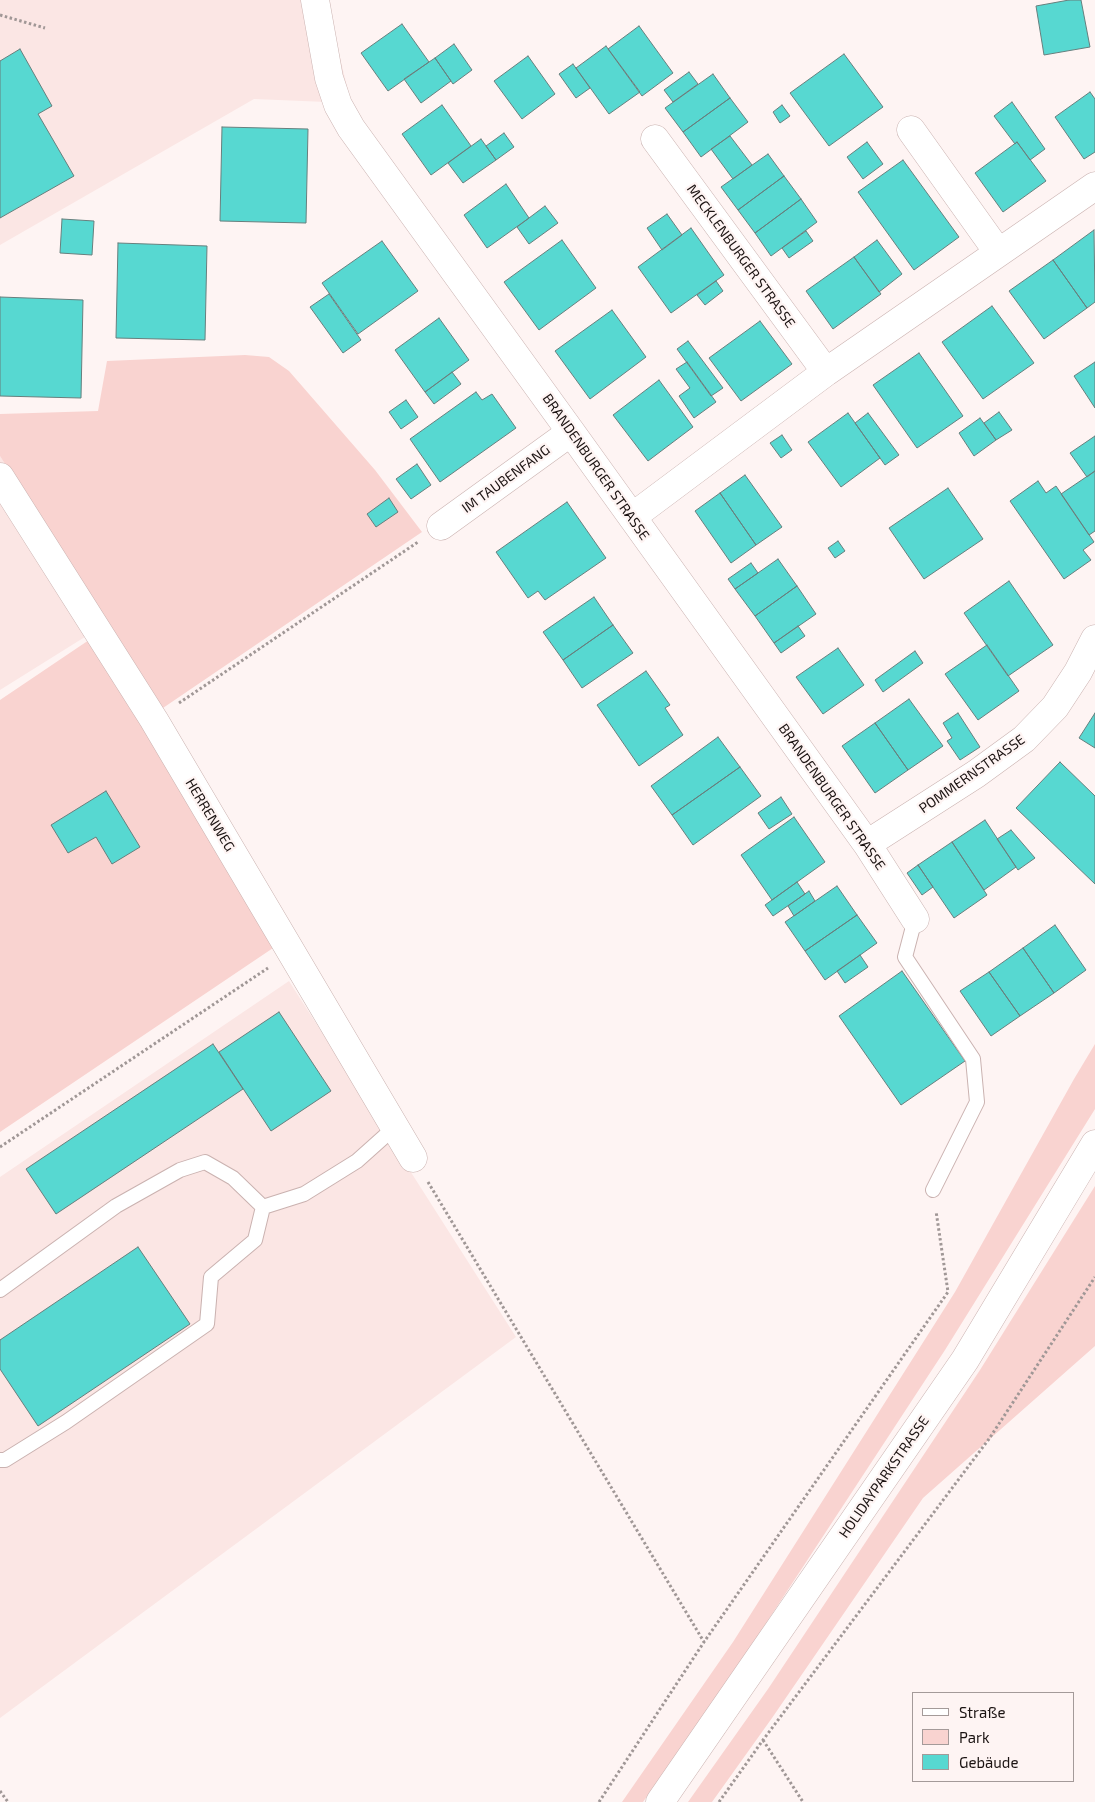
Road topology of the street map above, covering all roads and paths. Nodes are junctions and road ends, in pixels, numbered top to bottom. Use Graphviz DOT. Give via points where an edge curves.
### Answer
graph roads {
  1 [pos="314,0"];
  2 [pos="0,15"];
  3 [pos="45,28"];
  4 [pos="912,130"];
  5 [pos="655,140"];
  6 [pos="1095,186"];
  7 [pos="998,252"];
  8 [pos="826,372"];
  9 [pos="571,432"];
  10 [pos="0,477"];
  11 [pos="632,517"];
  12 [pos="441,526"];
  13 [pos="1095,639"];
  14 [pos="154,720"];
  15 [pos="867,844"];
  16 [pos="915,918"];
  17 [pos="292,953"];
  18 [pos="395,1127"];
  19 [pos="1095,1144"];
  20 [pos="0,1147"];
  21 [pos="414,1158"];
  22 [pos="933,1190"];
  23 [pos="263,1208"];
  24 [pos="1095,1278"];
  25 [pos="0,1290"];
  26 [pos="0,1460"];
  27 [pos="704,1642"];
  28 [pos="763,1740"];
  29 [pos="0,1791"];
  30 [pos="8,1802"];
  31 [pos="599,1802"];
  32 [pos="660,1802"];
  33 [pos="719,1802"];
  34 [pos="803,1802"];
  1 -- 9 [label="street, BRANDENBURGER STRASSE" via="329,78 338,105 351,128"];
  2 -- 3 [label="path"];
  4 -- 7 [label="street"];
  5 -- 8 [label="street, MECKLENBURGER STRASSE"];
  6 -- 7 [label="street"];
  7 -- 8 [label="street"];
  8 -- 11 [label="street"];
  9 -- 11 [label="street, BRANDENBURGER STRASSE"];
  9 -- 12 [label="street, IM TAUBENFANG"];
  10 -- 14 [label="street, HERRENWEG"];
  11 -- 15 [label="street, BRANDENBURGER STRASSE"];
  12 -- 14 [label="path"];
  13 -- 15 [label="street, POMMERNSTRASSE" via="1055,707 1024,739"];
  14 -- 17 [label="street, HERRENWEG"];
  15 -- 16 [label="street, BRANDENBURGER STRASSE"];
  16 -- 22 [label="lane" via="905,957 973,1059 977,1102"];
  17 -- 18 [label="street, HERRENWEG"];
  17 -- 20 [label="path"];
  18 -- 21 [label="street, HERRENWEG"];
  18 -- 23 [label="lane" via="356,1160 304,1194"];
  19 -- 32 [label="street, HOLIDAYPARKSTRASSE" via="965,1360"];
  21 -- 27 [label="path"];
  22 -- 27 [label="path" via="948,1292"];
  23 -- 25 [label="lane" via="233,1178 205,1162 188,1167 116,1206"];
  23 -- 26 [label="lane" via="255,1240 211,1277 207,1324 66,1422"];
  24 -- 28 [label="path" via="990,1439"];
  27 -- 31 [label="path"];
  28 -- 33 [label="path"];
  28 -- 34 [label="path"];
  29 -- 30 [label="path"];
}
